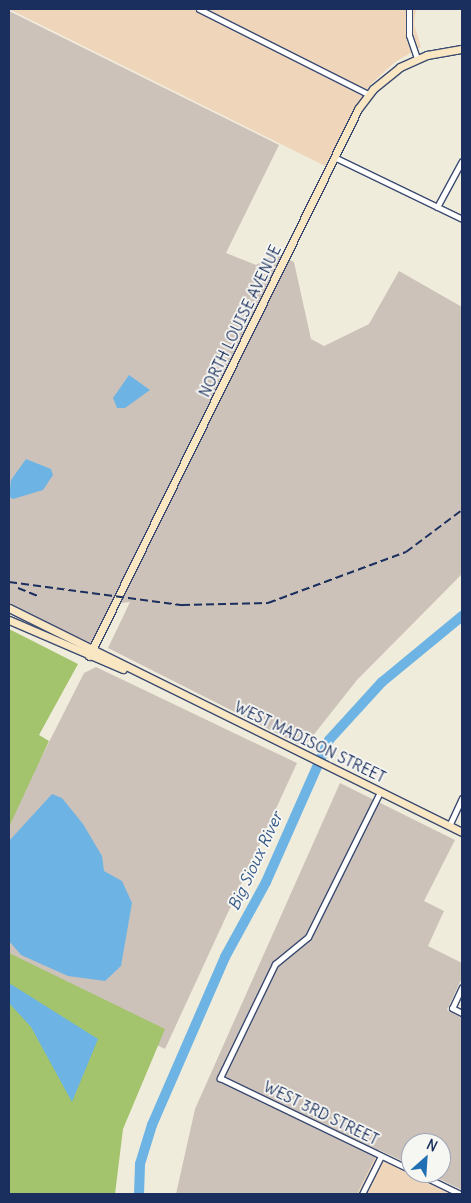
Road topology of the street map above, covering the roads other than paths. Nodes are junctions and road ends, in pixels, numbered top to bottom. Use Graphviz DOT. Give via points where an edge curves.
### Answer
graph roads {
  1 [pos="199,9"];
  2 [pos="409,9"];
  3 [pos="462,49"];
  4 [pos="417,58"];
  5 [pos="368,94"];
  6 [pos="334,157"];
  7 [pos="462,161"];
  8 [pos="437,207"];
  9 [pos="462,219"];
  10 [pos="9,608"];
  11 [pos="9,620"];
  12 [pos="93,648"];
  13 [pos="88,656"];
  14 [pos="145,678"];
  15 [pos="380,792"];
  16 [pos="462,798"];
  17 [pos="449,826"];
  18 [pos="462,832"];
  19 [pos="462,987"];
  20 [pos="462,1013"];
  21 [pos="381,1156"];
  22 [pos="401,1165"];
  23 [pos="437,1183"];
  24 [pos="362,1194"];
  25 [pos="460,1194"];
  1 -- 5 [label="street"];
  2 -- 4 [label="street" via="409,35"];
  3 -- 4 [label="street, NORTH LOUISE AVENUE"];
  4 -- 5 [label="street, NORTH LOUISE AVENUE" via="391,72"];
  5 -- 6 [label="street, NORTH LOUISE AVENUE"];
  6 -- 8 [label="street"];
  6 -- 12 [label="street, NORTH LOUISE AVENUE"];
  7 -- 8 [label="street"];
  8 -- 9 [label="street"];
  10 -- 12 [label="street, WEST MADISON STREET"];
  11 -- 13 [label="street, WEST MADISON STREET"];
  12 -- 13 [label="street, NORTH LOUISE AVENUE"];
  12 -- 14 [label="street, WEST MADISON STREET"];
  13 -- 14 [label="street, WEST MADISON STREET"];
  14 -- 15 [label="street, WEST MADISON STREET"];
  15 -- 17 [label="street, WEST MADISON STREET"];
  15 -- 21 [label="street, WEST 3RD STREET" via="308,936 275,964 220,1078"];
  16 -- 17 [label="street"];
  17 -- 18 [label="street, WEST MADISON STREET"];
  19 -- 20 [label="street" via="452,1008"];
  21 -- 22 [label="street, WEST 3RD STREET"];
  21 -- 24 [label="street"];
  23 -- 25 [label="street"];
}
